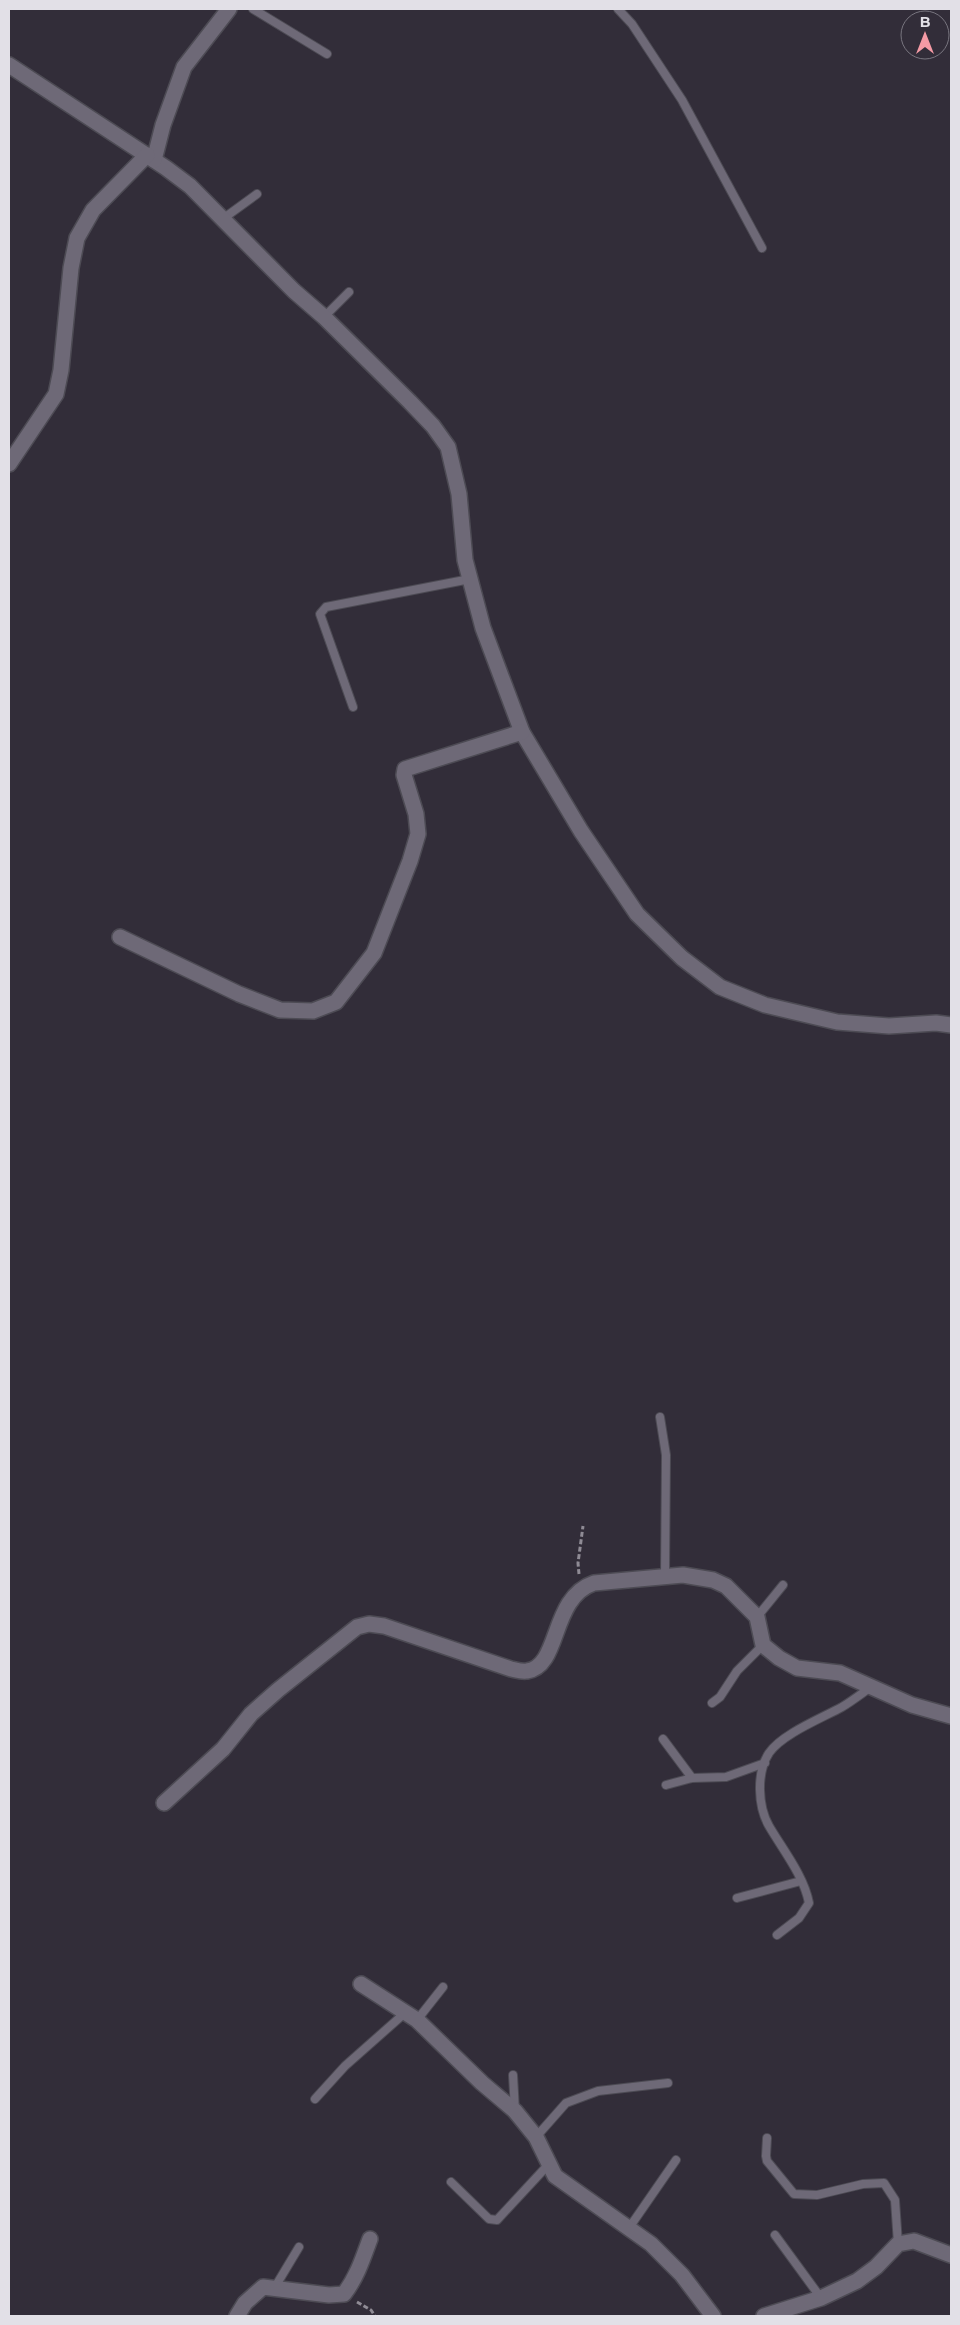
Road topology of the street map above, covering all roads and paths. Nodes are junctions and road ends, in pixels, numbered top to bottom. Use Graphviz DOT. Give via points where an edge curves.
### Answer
graph roads {
  1 [pos="229,9"];
  2 [pos="253,9"];
  3 [pos="618,9"];
  4 [pos="327,54"];
  5 [pos="9,65"];
  6 [pos="151,158"];
  7 [pos="257,194"];
  8 [pos="224,218"];
  9 [pos="762,248"];
  10 [pos="349,292"];
  11 [pos="324,316"];
  12 [pos="9,464"];
  13 [pos="470,579"];
  14 [pos="353,707"];
  15 [pos="522,732"];
  16 [pos="120,937"];
  17 [pos="951,1024"];
  18 [pos="660,1417"];
  19 [pos="583,1526"];
  20 [pos="665,1577"];
  21 [pos="783,1585"];
  22 [pos="582,1587"];
  23 [pos="757,1617"];
  24 [pos="763,1645"];
  25 [pos="871,1687"];
  26 [pos="712,1703"];
  27 [pos="951,1716"];
  28 [pos="663,1739"];
  29 [pos="765,1763"];
  30 [pos="692,1778"];
  31 [pos="666,1785"];
  32 [pos="164,1803"];
  33 [pos="801,1880"];
  34 [pos="737,1898"];
  35 [pos="777,1935"];
  36 [pos="361,1984"];
  37 [pos="443,1987"];
  38 [pos="412,2016"];
  39 [pos="512,2075"];
  40 [pos="668,2083"];
  41 [pos="315,2099"];
  42 [pos="515,2110"];
  43 [pos="536,2137"];
  44 [pos="768,2138"];
  45 [pos="676,2160"];
  46 [pos="548,2165"];
  47 [pos="451,2182"];
  48 [pos="629,2228"];
  49 [pos="775,2236"];
  50 [pos="370,2238"];
  51 [pos="898,2244"];
  52 [pos="299,2247"];
  53 [pos="951,2255"];
  54 [pos="275,2287"];
  55 [pos="344,2294"];
  56 [pos="821,2298"];
  57 [pos="237,2316"];
  58 [pos="375,2316"];
  59 [pos="713,2316"];
  60 [pos="764,2316"];
  1 -- 6 [label="street" via="184,67"];
  2 -- 4 [label="lane"];
  3 -- 9 [label="lane" via="632,24 682,100"];
  5 -- 6 [label="street"];
  6 -- 8 [label="street" via="190,186"];
  6 -- 12 [label="street" via="93,210 77,238 56,394"];
  7 -- 8 [label="lane"];
  8 -- 11 [label="street" via="294,291"];
  10 -- 11 [label="lane"];
  11 -- 13 [label="street" via="433,426 448,447 459,494"];
  13 -- 14 [label="lane" via="322,610 320,614"];
  13 -- 15 [label="street" via="483,628"];
  15 -- 16 [label="street" via="405,769 418,834 374,953 336,1002 313,1011 280,1010"];
  15 -- 17 [label="street" via="581,831 637,914 682,958 720,987 765,1005 836,1022 889,1026"];
  18 -- 20 [label="lane" via="666,1455"];
  19 -- 22 [label="path" via="578,1571"];
  20 -- 22 [label="street" via="594,1583"];
  20 -- 23 [label="street" via="683,1575 714,1580 726,1586"];
  21 -- 23 [label="lane"];
  22 -- 32 [label="street" via="566,1607 545,1660 526,1672 384,1626 369,1624 357,1627 251,1714 222,1749"];
  23 -- 24 [label="street"];
  24 -- 25 [label="street" via="796,1668 840,1673"];
  24 -- 26 [label="lane"];
  25 -- 27 [label="street" via="912,1705"];
  25 -- 29 [label="lane" via="786,1738 769,1752"];
  28 -- 30 [label="lane"];
  29 -- 30 [label="lane" via="726,1777"];
  29 -- 33 [label="lane" via="759,1792 764,1818"];
  30 -- 31 [label="lane"];
  33 -- 34 [label="lane"];
  33 -- 35 [label="lane" via="808,1903 799,1918"];
  36 -- 38 [label="street"];
  37 -- 38 [label="lane"];
  38 -- 41 [label="lane" via="345,2066"];
  38 -- 42 [label="street"];
  39 -- 42 [label="lane"];
  40 -- 43 [label="lane" via="598,2091 566,2103"];
  42 -- 43 [label="street"];
  43 -- 46 [label="street"];
  44 -- 51 [label="lane" via="768,2161 794,2194 817,2195 863,2184 884,2183 895,2200"];
  45 -- 48 [label="lane"];
  46 -- 47 [label="lane" via="497,2220 489,2219"];
  46 -- 48 [label="street" via="555,2176 571,2189"];
  48 -- 59 [label="street" via="676,2269"];
  49 -- 56 [label="lane"];
  50 -- 55 [label="street" via="361,2265"];
  51 -- 53 [label="street" via="914,2241"];
  51 -- 56 [label="street" via="857,2281"];
  52 -- 54 [label="lane"];
  54 -- 55 [label="street" via="329,2295"];
  54 -- 57 [label="street" via="262,2287"];
  55 -- 58 [label="path" via="371,2310"];
  56 -- 60 [label="street"];
}
